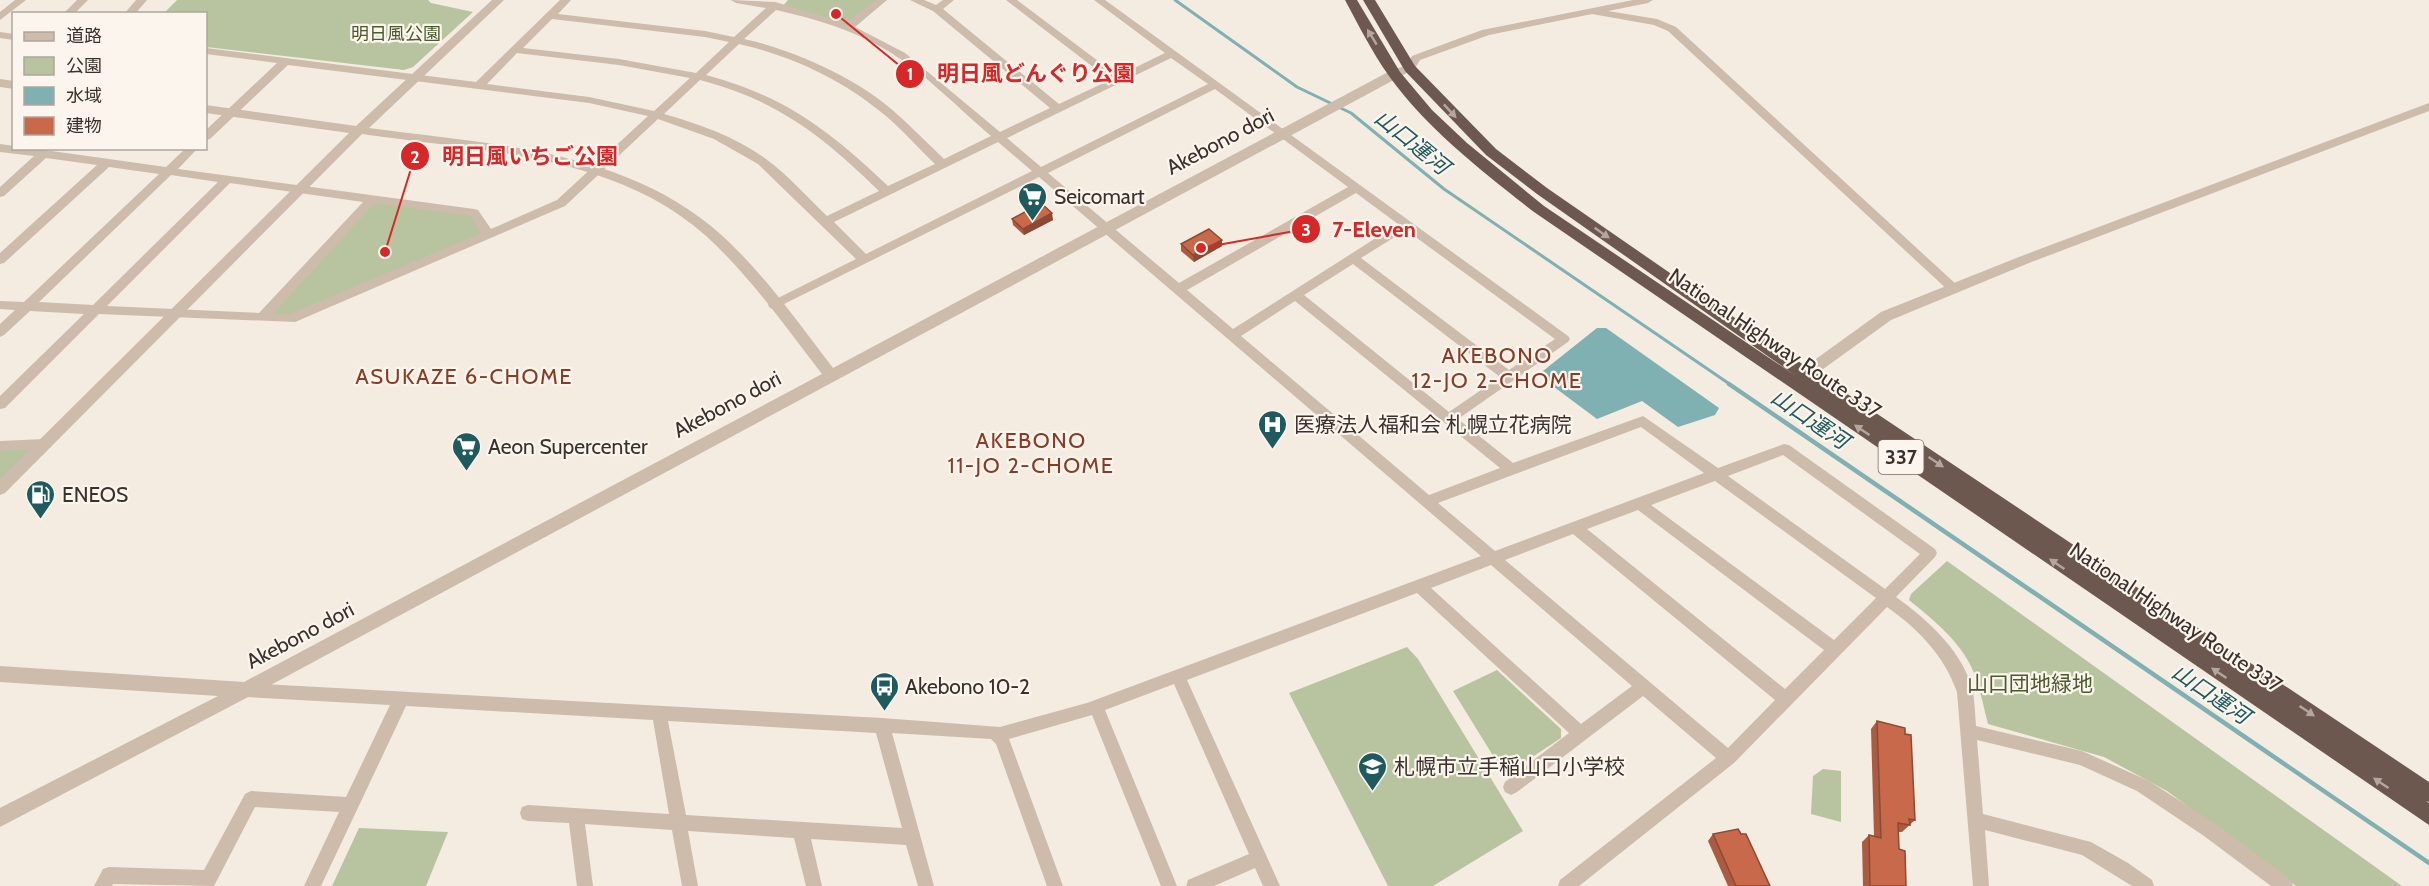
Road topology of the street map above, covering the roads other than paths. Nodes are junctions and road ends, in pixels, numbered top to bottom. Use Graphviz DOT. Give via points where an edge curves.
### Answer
graph roads {
  1 [pos="21,0"];
  2 [pos="83,0"];
  3 [pos="142,0"];
  4 [pos="498,0"];
  5 [pos="566,0"];
  6 [pos="736,0"];
  7 [pos="882,0"];
  8 [pos="915,0"];
  9 [pos="949,0"];
  10 [pos="1011,0"];
  11 [pos="1099,0"];
  12 [pos="1351,0"];
  13 [pos="1369,0"];
  14 [pos="1648,0"];
  15 [pos="775,5"];
  16 [pos="937,9"];
  17 [pos="70,12"];
  18 [pos="131,12"];
  19 [pos="1596,12"];
  20 [pos="550,16"];
  21 [pos="0,17"];
  22 [pos="847,28"];
  23 [pos="738,39"];
  24 [pos="515,50"];
  25 [pos="207,51"];
  26 [pos="1171,54"];
  27 [pos="285,62"];
  28 [pos="1402,71"];
  29 [pos="699,76"];
  30 [pos="414,78"];
  31 [pos="1117,80"];
  32 [pos="478,86"];
  33 [pos="1215,86"];
  34 [pos="2429,107"];
  35 [pos="1058,109"];
  36 [pos="207,110"];
  37 [pos="231,113"];
  38 [pos="657,115"];
  39 [pos="359,130"];
  40 [pos="1283,133"];
  41 [pos="207,135"];
  42 [pos="999,138"];
  43 [pos="15,150"];
  44 [pos="191,150"];
  45 [pos="44,154"];
  46 [pos="106,163"];
  47 [pos="943,165"];
  48 [pos="596,170"];
  49 [pos="168,171"];
  50 [pos="1039,172"];
  51 [pos="228,180"];
  52 [pos="1358,187"];
  53 [pos="299,189"];
  54 [pos="887,192"];
  55 [pos="0,193"];
  56 [pos="372,199"];
  57 [pos="826,221"];
  58 [pos="1406,224"];
  59 [pos="1104,228"];
  60 [pos="488,234"];
  61 [pos="1353,258"];
  62 [pos="0,260"];
  63 [pos="864,260"];
  64 [pos="1954,289"];
  65 [pos="1177,290"];
  66 [pos="1294,295"];
  67 [pos="0,305"];
  68 [pos="774,305"];
  69 [pos="27,306"];
  70 [pos="96,310"];
  71 [pos="175,313"];
  72 [pos="262,318"];
  73 [pos="0,332"];
  74 [pos="1231,336"];
  75 [pos="830,374"];
  76 [pos="1509,377"];
  77 [pos="1799,378"];
  78 [pos="0,404"];
  79 [pos="1449,419"];
  80 [pos="45,444"];
  81 [pos="0,446"];
  82 [pos="1512,470"];
  83 [pos="1718,474"];
  84 [pos="0,489"];
  85 [pos="1427,501"];
  86 [pos="1640,503"];
  87 [pos="1574,528"];
  88 [pos="1494,558"];
  89 [pos="1419,586"];
  90 [pos="1886,598"];
  91 [pos="1835,650"];
  92 [pos="0,674"];
  93 [pos="1178,676"];
  94 [pos="1644,686"];
  95 [pos="246,690"];
  96 [pos="402,697"];
  97 [pos="1786,699"];
  98 [pos="1096,707"];
  99 [pos="659,712"];
  100 [pos="882,725"];
  101 [pos="1968,731"];
  102 [pos="1581,734"];
  103 [pos="998,735"];
  104 [pos="1728,758"];
  105 [pos="1511,787"];
  106 [pos="2429,793"];
  107 [pos="350,805"];
  108 [pos="528,813"];
  109 [pos="2429,815"];
  110 [pos="576,816"];
  111 [pos="0,818"];
  112 [pos="1976,820"];
  113 [pos="679,822"];
  114 [pos="801,830"];
  115 [pos="912,837"];
  116 [pos="1259,858"];
  117 [pos="207,883"];
  118 [pos="102,886"];
  119 [pos="312,886"];
  120 [pos="585,886"];
  121 [pos="690,886"];
  122 [pos="814,886"];
  123 [pos="926,886"];
  124 [pos="1055,886"];
  125 [pos="1168,886"];
  126 [pos="1194,886"];
  127 [pos="1272,886"];
  128 [pos="1566,886"];
  129 [pos="1981,886"];
  130 [pos="2146,886"];
  131 [pos="2285,886"];
  1 -- 21 [label="street"];
  2 -- 17 [label="street"];
  3 -- 18 [label="street"];
  4 -- 30 [label="street"];
  5 -- 20 [label="street"];
  6 -- 15 [label="street"];
  7 -- 22 [label="street"];
  8 -- 16 [label="street"];
  9 -- 16 [label="street"];
  10 -- 31 [label="street"];
  11 -- 26 [label="street"];
  28 -- 12 [label="highway, National Highway Route 337 / 337, one-way"];
  13 -- 28 [label="highway, National Highway Route 337 / 337"];
  14 -- 19 [label="street"];
  15 -- 22 [label="street"];
  15 -- 23 [label="street"];
  16 -- 35 [label="street"];
  19 -- 28 [label="street" via="1486,32 1416,58"];
  19 -- 64 [label="street" via="1657,22 1672,29"];
  20 -- 23 [label="street"];
  20 -- 24 [label="street"];
  22 -- 42 [label="street" via="892,49"];
  23 -- 29 [label="street"];
  23 -- 47 [label="street" via="802,61 846,84 885,109"];
  24 -- 29 [label="street"];
  24 -- 32 [label="street"];
  25 -- 27 [label="street"];
  26 -- 31 [label="street"];
  26 -- 33 [label="street"];
  27 -- 30 [label="street"];
  27 -- 37 [label="street"];
  28 -- 40 [label="street, Akebono dori"];
  28 -- 77 [label="highway, National Highway Route 337 / 337" via="1434,121 1539,209"];
  29 -- 38 [label="street"];
  29 -- 54 [label="street" via="787,110 837,145"];
  30 -- 32 [label="street"];
  30 -- 39 [label="street"];
  31 -- 35 [label="street"];
  32 -- 38 [label="street" via="589,100"];
  33 -- 40 [label="street"];
  33 -- 50 [label="street"];
  34 -- 64 [label="street"];
  35 -- 42 [label="street"];
  36 -- 37 [label="street"];
  37 -- 39 [label="street"];
  37 -- 41 [label="street"];
  38 -- 48 [label="street"];
  38 -- 57 [label="street" via="712,134 759,159"];
  39 -- 48 [label="street" via="532,154"];
  39 -- 53 [label="street"];
  40 -- 52 [label="street"];
  40 -- 59 [label="street, Akebono dori"];
  42 -- 47 [label="street"];
  42 -- 50 [label="street"];
  43 -- 45 [label="street"];
  44 -- 49 [label="street"];
  45 -- 46 [label="street"];
  45 -- 55 [label="street"];
  46 -- 49 [label="street"];
  46 -- 62 [label="street"];
  47 -- 54 [label="street"];
  48 -- 60 [label="street" via="561,203"];
  48 -- 68 [label="street" via="661,198 689,216 740,263"];
  49 -- 51 [label="street"];
  49 -- 69 [label="street"];
  50 -- 59 [label="street"];
  50 -- 63 [label="street"];
  51 -- 53 [label="street"];
  51 -- 70 [label="street"];
  52 -- 58 [label="street"];
  52 -- 65 [label="street"];
  53 -- 56 [label="street"];
  53 -- 71 [label="street"];
  54 -- 57 [label="street"];
  56 -- 60 [label="street" via="474,213"];
  56 -- 72 [label="street"];
  57 -- 63 [label="street"];
  58 -- 61 [label="street"];
  58 -- 76 [label="street" via="1564,339"];
  59 -- 65 [label="street"];
  59 -- 75 [label="street, Akebono dori"];
  60 -- 72 [label="street" via="291,319"];
  61 -- 66 [label="street"];
  61 -- 76 [label="street"];
  63 -- 68 [label="street"];
  64 -- 77 [label="street" via="1886,316"];
  65 -- 74 [label="street"];
  66 -- 74 [label="street"];
  66 -- 79 [label="street"];
  67 -- 69 [label="street"];
  68 -- 75 [label="street"];
  69 -- 70 [label="street"];
  69 -- 73 [label="street"];
  70 -- 71 [label="street"];
  70 -- 78 [label="street"];
  71 -- 72 [label="street"];
  71 -- 80 [label="street"];
  74 -- 85 [label="street"];
  75 -- 95 [label="street, Akebono dori"];
  76 -- 79 [label="street"];
  77 -- 106 [label="highway, National Highway Route 337 / 337, one-way"];
  109 -- 77 [label="highway, National Highway Route 337 / 337, one-way"];
  79 -- 82 [label="street"];
  80 -- 81 [label="street"];
  80 -- 84 [label="street"];
  82 -- 83 [label="street" via="1643,421"];
  82 -- 85 [label="street"];
  83 -- 86 [label="street"];
  83 -- 90 [label="street"];
  83 -- 90 [label="street" via="1784,449 1930,553"];
  85 -- 88 [label="street"];
  86 -- 87 [label="street"];
  86 -- 91 [label="street"];
  87 -- 88 [label="street"];
  87 -- 97 [label="street"];
  88 -- 89 [label="street"];
  88 -- 94 [label="street"];
  89 -- 93 [label="street"];
  89 -- 102 [label="street"];
  90 -- 91 [label="street"];
  90 -- 101 [label="street" via="1933,636 1960,675"];
  91 -- 97 [label="street"];
  92 -- 95 [label="street, Akebono dori"];
  93 -- 98 [label="street"];
  93 -- 116 [label="street"];
  94 -- 102 [label="street"];
  94 -- 104 [label="street"];
  95 -- 96 [label="street"];
  95 -- 111 [label="street"];
  96 -- 99 [label="street"];
  96 -- 107 [label="street"];
  97 -- 104 [label="street"];
  98 -- 103 [label="street"];
  98 -- 125 [label="street"];
  99 -- 100 [label="street"];
  99 -- 113 [label="street"];
  100 -- 103 [label="street"];
  100 -- 115 [label="street"];
  101 -- 112 [label="street"];
  101 -- 131 [label="street" via="2082,758 2143,786"];
  102 -- 105 [label="street"];
  103 -- 124 [label="street"];
  104 -- 128 [label="street"];
  107 -- 117 [label="street" via="250,799"];
  107 -- 119 [label="street"];
  108 -- 110 [label="street"];
  110 -- 113 [label="street"];
  110 -- 120 [label="street"];
  112 -- 129 [label="street"];
  112 -- 130 [label="street" via="2085,848"];
  113 -- 114 [label="street"];
  113 -- 121 [label="street"];
  114 -- 115 [label="street"];
  114 -- 122 [label="street"];
  115 -- 123 [label="street"];
  116 -- 126 [label="street"];
  116 -- 127 [label="street"];
  117 -- 118 [label="street" via="109,875"];
}
